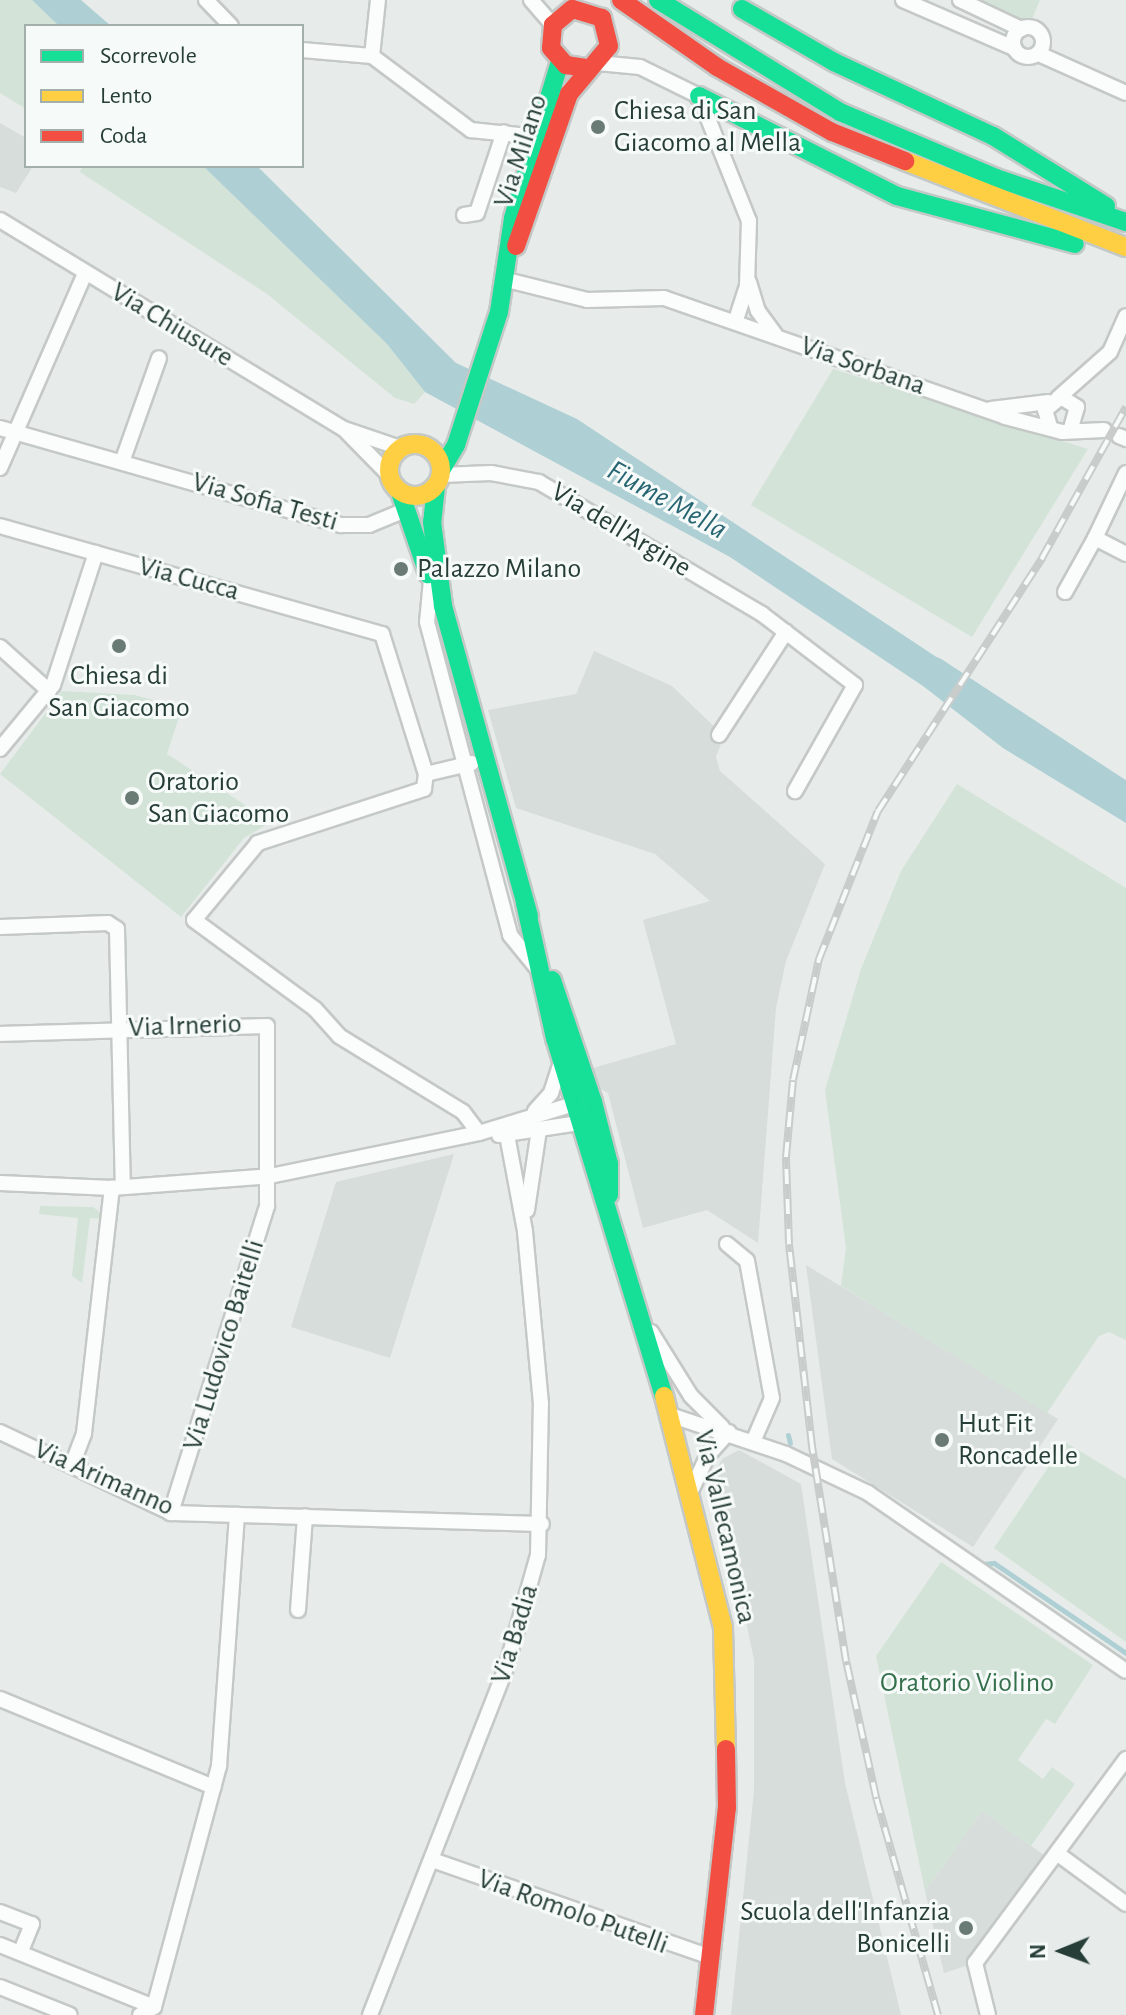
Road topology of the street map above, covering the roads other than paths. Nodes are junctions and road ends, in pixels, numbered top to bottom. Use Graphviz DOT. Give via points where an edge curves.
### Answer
graph roads {
  1 [pos="206,0"];
  2 [pos="378,0"];
  3 [pos="531,0"];
  4 [pos="658,0"];
  5 [pos="903,0"];
  6 [pos="960,0"];
  7 [pos="736,3"];
  8 [pos="575,5"];
  9 [pos="608,5"];
  10 [pos="229,24"];
  11 [pos="553,25"];
  12 [pos="1021,29"];
  13 [pos="1014,48"];
  14 [pos="304,50"];
  15 [pos="1039,54"];
  16 [pos="372,56"];
  17 [pos="560,61"];
  18 [pos="593,65"];
  19 [pos="1126,93"];
  20 [pos="699,96"];
  21 [pos="504,132"];
  22 [pos="538,137"];
  23 [pos="464,215"];
  24 [pos="0,220"];
  25 [pos="1126,221"];
  26 [pos="1126,247"];
  27 [pos="511,253"];
  28 [pos="1126,254"];
  29 [pos="85,273"];
  30 [pos="747,278"];
  31 [pos="501,287"];
  32 [pos="1126,316"];
  33 [pos="735,322"];
  34 [pos="778,337"];
  35 [pos="159,358"];
  36 [pos="1090,374"];
  37 [pos="1054,400"];
  38 [pos="990,410"];
  39 [pos="462,411"];
  40 [pos="1078,411"];
  41 [pos="1050,427"];
  42 [pos="0,428"];
  43 [pos="1071,428"];
  44 [pos="344,429"];
  45 [pos="16,432"];
  46 [pos="425,445"];
  47 [pos="400,448"];
  48 [pos="122,462"];
  49 [pos="0,468"];
  50 [pos="1126,473"];
  51 [pos="439,477"];
  52 [pos="399,492"];
  53 [pos="0,526"];
  54 [pos="1095,538"];
  55 [pos="96,553"];
  56 [pos="1126,554"];
  57 [pos="431,580"];
  58 [pos="1065,592"];
  59 [pos="443,606"];
  60 [pos="786,632"];
  61 [pos="0,647"];
  62 [pos="49,691"];
  63 [pos="719,735"];
  64 [pos="0,749"];
  65 [pos="485,760"];
  66 [pos="466,765"];
  67 [pos="426,774"];
  68 [pos="795,791"];
  69 [pos="525,903"];
  70 [pos="0,927"];
  71 [pos="536,967"];
  72 [pos="120,1029"];
  73 [pos="0,1034"];
  74 [pos="562,1059"];
  75 [pos="586,1112"];
  76 [pos="532,1113"];
  77 [pos="539,1130"];
  78 [pos="479,1133"];
  79 [pos="507,1135"];
  80 [pos="270,1176"];
  81 [pos="8,1185"];
  82 [pos="117,1187"];
  83 [pos="0,1191"];
  84 [pos="525,1231"];
  85 [pos="727,1244"];
  86 [pos="637,1308"];
  87 [pos="670,1415"];
  88 [pos="0,1432"];
  89 [pos="729,1432"];
  90 [pos="753,1442"];
  91 [pos="72,1465"];
  92 [pos="690,1493"];
  93 [pos="171,1513"];
  94 [pos="237,1515"];
  95 [pos="305,1516"];
  96 [pos="542,1524"];
  97 [pos="298,1610"];
  98 [pos="1126,1671"];
  99 [pos="0,1699"];
  100 [pos="1126,1759"];
  101 [pos="214,1787"];
  102 [pos="1058,1854"];
  103 [pos="435,1861"];
  104 [pos="1126,1904"];
  105 [pos="0,1912"];
  106 [pos="0,1945"];
  107 [pos="20,1953"];
  108 [pos="711,1957"];
  109 [pos="0,1987"];
  110 [pos="154,2007"];
  111 [pos="70,2015"];
  112 [pos="140,2015"];
  113 [pos="371,2015"];
  114 [pos="704,2015"];
  115 [pos="988,2015"];
  1 -- 10 [label="street"];
  2 -- 16 [label="street"];
  3 -- 11 [label="street"];
  4 -- 25 [label="main road" via="726,47 840,112 996,178"];
  5 -- 13 [label="street"];
  6 -- 12 [label="street"];
  7 -- 25 [label="main road" via="834,62 993,136"];
  8 -- 9 [label="main road"];
  8 -- 11 [label="main road"];
  9 -- 18 [label="main road, Via Milano" via="610,36"];
  9 -- 26 [label="main road" via="832,132"];
  11 -- 17 [label="main road, Via Milano" via="551,48"];
  12 -- 13 [label="street"];
  12 -- 15 [label="street" via="1041,35"];
  13 -- 15 [label="street" via="1025,57"];
  14 -- 16 [label="street"];
  15 -- 19 [label="street"];
  16 -- 21 [label="street, Via Milano" via="477,131"];
  17 -- 18 [label="main road, Via Milano"];
  17 -- 22 [label="main road, Via Milano"];
  18 -- 20 [label="street" via="648,69"];
  18 -- 27 [label="main road, Via Milano" via="565,103 523,236"];
  20 -- 28 [label="main road" via="897,196"];
  20 -- 30 [label="street" via="749,221"];
  21 -- 22 [label="street, Via Milano"];
  21 -- 23 [label="street" via="477,213"];
  22 -- 27 [label="main road, Via Milano" via="513,218"];
  24 -- 29 [label="street, Via Chiusure"];
  27 -- 31 [label="main road, Via Milano"];
  29 -- 44 [label="street, Via Chiusure"];
  29 -- 45 [label="street"];
  30 -- 33 [label="street"];
  30 -- 34 [label="street" via="758,311"];
  31 -- 33 [label="street, Via Sorbana" via="587,300 664,298"];
  31 -- 39 [label="main road, Via Milano" via="492,335 482,349"];
  32 -- 36 [label="street, Via Sorbana" via="1110,352"];
  33 -- 34 [label="street, Via Sorbana"];
  34 -- 38 [label="street, Via Sorbana"];
  35 -- 48 [label="street"];
  36 -- 37 [label="street, Via Sorbana"];
  36 -- 40 [label="street, Via Sorbana"];
  37 -- 38 [label="street, Via Sorbana"];
  37 -- 40 [label="street, Via Sorbana"];
  37 -- 41 [label="street" via="1045,415"];
  38 -- 41 [label="street, Via Sorbana"];
  39 -- 46 [label="main road, Via Milano"];
  39 -- 51 [label="main road, Via Milano" via="456,445"];
  40 -- 43 [label="street, Via Sorbana"];
  40 -- 43 [label="street, Via Sorbana" via="1104,430"];
  41 -- 43 [label="street, Via Sorbana"];
  42 -- 45 [label="street, Via Sofia Testi"];
  44 -- 47 [label="street, Via Chiusure"];
  44 -- 52 [label="street, Via Chiusure"];
  45 -- 48 [label="street, Via Sofia Testi"];
  45 -- 49 [label="street"];
  46 -- 47 [label="main road"];
  46 -- 51 [label="main road"];
  47 -- 52 [label="main road"];
  48 -- 52 [label="street, Via Sofia Testi" via="348,526"];
  50 -- 54 [label="street"];
  51 -- 52 [label="main road" via="423,495"];
  51 -- 59 [label="main road, Via Vallecamonica" via="432,522"];
  51 -- 60 [label="street, Via dell'Argine" via="491,473 539,482"];
  52 -- 57 [label="main road, Via Vallecamonica"];
  53 -- 55 [label="street, Via Cucca"];
  54 -- 56 [label="street"];
  54 -- 58 [label="street"];
  55 -- 62 [label="street"];
  55 -- 67 [label="street, Via Cucca" via="378,631"];
  57 -- 59 [label="main road, Via Vallecamonica"];
  57 -- 66 [label="street, Via Vallecamonica" via="427,622"];
  59 -- 65 [label="main road, Via Vallecamonica"];
  60 -- 63 [label="street"];
  60 -- 68 [label="street, Via dell'Argine" via="855,685"];
  61 -- 62 [label="street"];
  62 -- 64 [label="street"];
  65 -- 66 [label="street"];
  65 -- 69 [label="main road, Via Vallecamonica"];
  66 -- 67 [label="street"];
  66 -- 71 [label="street, Via Vallecamonica" via="510,935"];
  67 -- 78 [label="street" via="416,796 281,834 243,854 194,920 315,1009 339,1036 432,1093"];
  69 -- 71 [label="main road, Via Vallecamonica"];
  69 -- 75 [label="main road, Via Vallecamonica"];
  70 -- 72 [label="street" via="114,925"];
  71 -- 74 [label="main road, Via Vallecamonica"];
  72 -- 73 [label="street, Via Irnerio"];
  72 -- 80 [label="street, Via Irnerio" via="266,1024"];
  72 -- 82 [label="street"];
  74 -- 75 [label="main road, Via Vallecamonica"];
  74 -- 76 [label="street" via="551,1093"];
  75 -- 76 [label="street"];
  75 -- 77 [label="street"];
  75 -- 86 [label="main road, Via Vallecamonica"];
  76 -- 78 [label="street"];
  77 -- 79 [label="street"];
  77 -- 84 [label="street, Via Badia"];
  78 -- 79 [label="street"];
  78 -- 80 [label="street"];
  79 -- 84 [label="street, Via Badia"];
  80 -- 82 [label="street"];
  80 -- 93 [label="street, Via Ludovico Baitelli" via="267,1206"];
  81 -- 82 [label="street"];
  81 -- 83 [label="street"];
  82 -- 91 [label="street" via="84,1433"];
  84 -- 96 [label="street, Via Badia" via="541,1404"];
  85 -- 90 [label="street" via="747,1261 772,1398"];
  86 -- 87 [label="main road, Via Vallecamonica"];
  86 -- 89 [label="street" via="691,1396"];
  87 -- 89 [label="street"];
  87 -- 92 [label="main road, Via Vallecamonica"];
  88 -- 91 [label="street, Via Arimanno"];
  89 -- 90 [label="street"];
  89 -- 92 [label="street" via="708,1455"];
  90 -- 98 [label="street" via="868,1493"];
  91 -- 93 [label="street, Via Arimanno"];
  92 -- 108 [label="main road, Via Vallecamonica" via="723,1628 729,1720 727,1808"];
  93 -- 94 [label="street, Via Arimanno"];
  94 -- 95 [label="street, Via Arimanno"];
  94 -- 101 [label="street"];
  95 -- 96 [label="street, Via Arimanno"];
  95 -- 97 [label="street"];
  96 -- 103 [label="street, Via Badia" via="522,1625"];
  99 -- 101 [label="street"];
  100 -- 102 [label="street"];
  101 -- 110 [label="street"];
  102 -- 104 [label="street"];
  102 -- 115 [label="street" via="975,1963"];
  103 -- 108 [label="street, Via Romolo Putelli"];
  103 -- 113 [label="street, Via Badia"];
  105 -- 107 [label="street" via="32,1924"];
  106 -- 107 [label="street"];
  107 -- 110 [label="street"];
  108 -- 114 [label="main road, Via Vallecamonica"];
  109 -- 111 [label="street"];
  110 -- 112 [label="street"];
}
